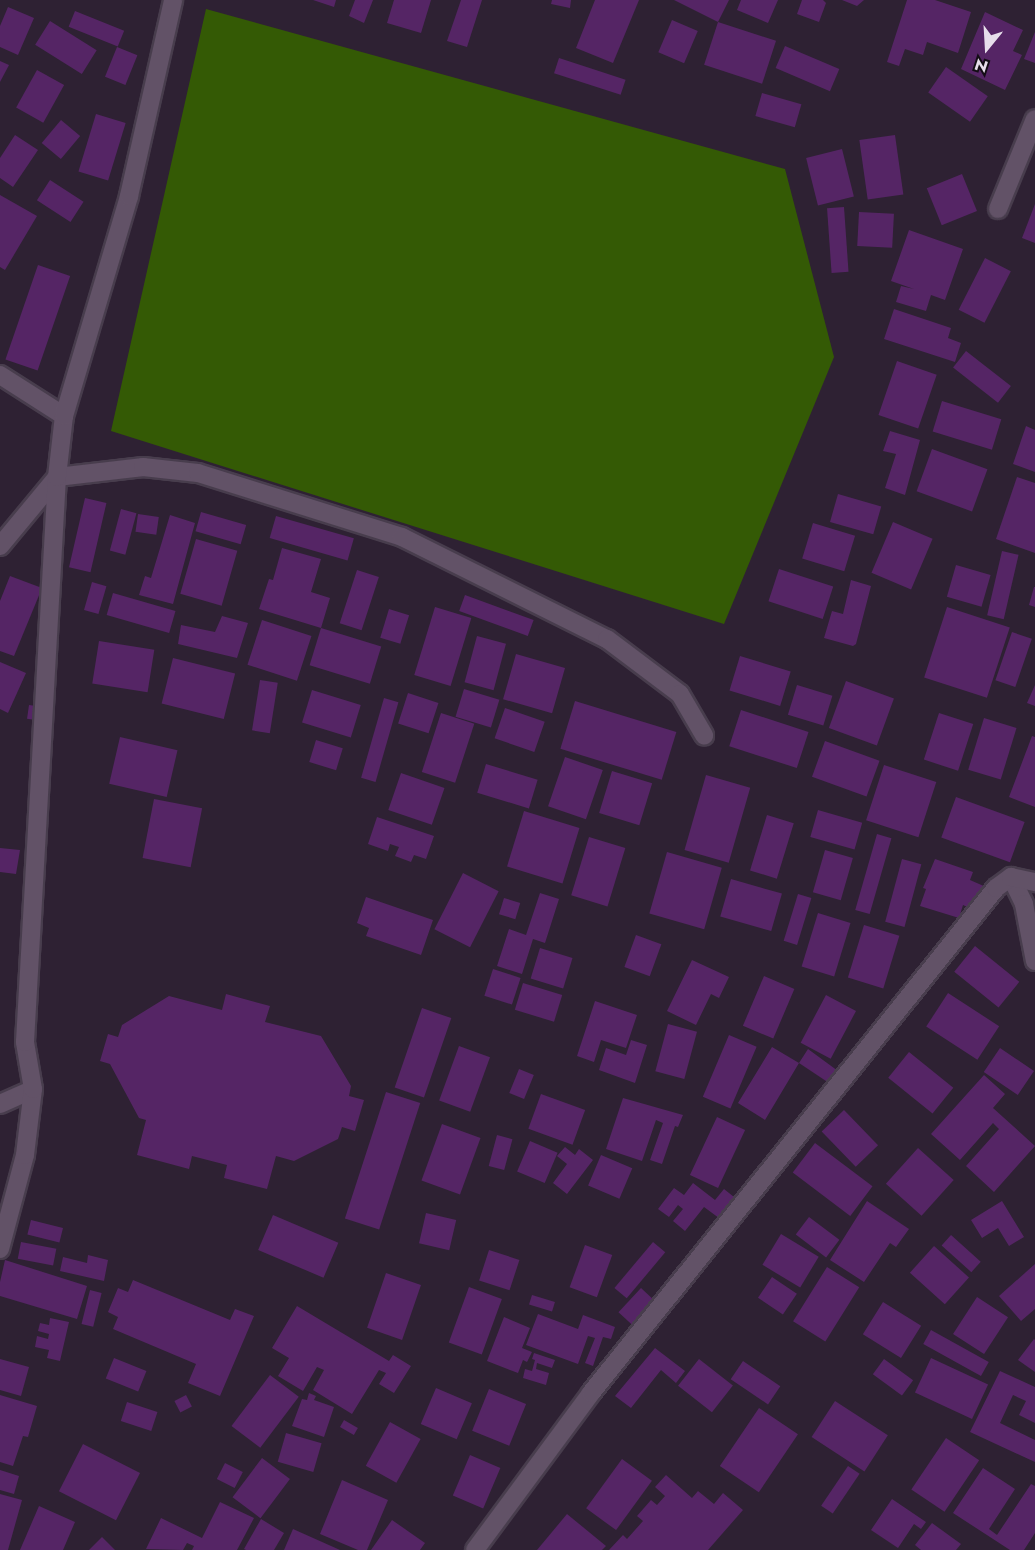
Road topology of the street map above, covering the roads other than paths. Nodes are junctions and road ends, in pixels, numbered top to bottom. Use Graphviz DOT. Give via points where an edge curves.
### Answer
graph roads {
  1 [pos="173,0"];
  2 [pos="1035,119"];
  3 [pos="998,209"];
  4 [pos="0,375"];
  5 [pos="64,417"];
  6 [pos="57,477"];
  7 [pos="0,546"];
  8 [pos="704,735"];
  9 [pos="1011,877"];
  10 [pos="1035,882"];
  11 [pos="1035,962"];
  12 [pos="33,1089"];
  13 [pos="0,1104"];
  14 [pos="0,1249"];
  15 [pos="475,1550"];
  1 -- 5 [label="street" via="129,196"];
  2 -- 3 [label="street"];
  4 -- 5 [label="street"];
  5 -- 6 [label="street"];
  6 -- 7 [label="street"];
  6 -- 8 [label="street" via="143,467 198,473 402,537 607,639 680,694"];
  6 -- 12 [label="street" via="25,1042"];
  9 -- 10 [label="street"];
  9 -- 11 [label="street" via="1024,904"];
  9 -- 15 [label="street" via="996,888 591,1393"];
  12 -- 13 [label="street"];
  12 -- 14 [label="street" via="24,1155"];
}
